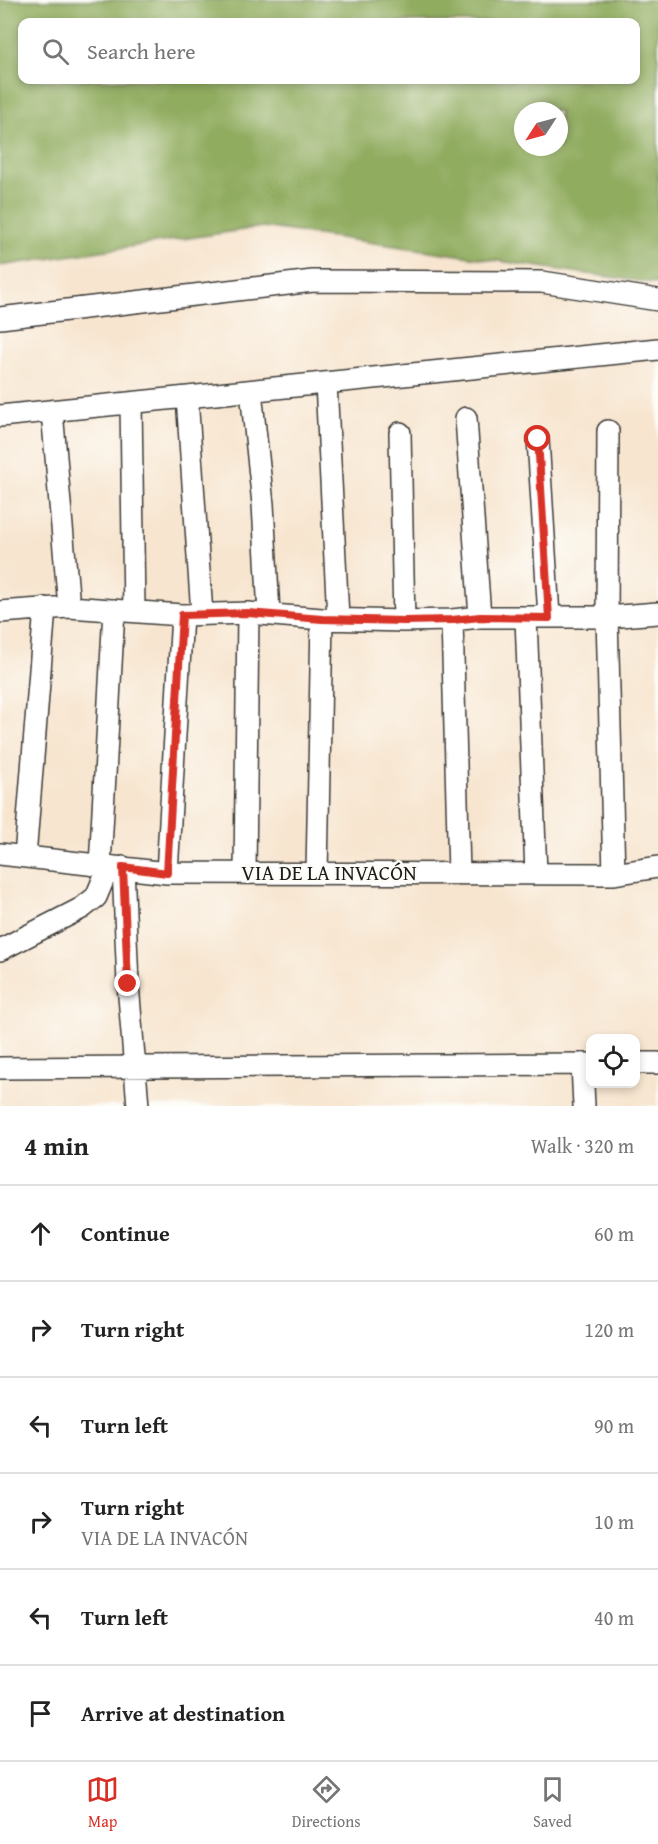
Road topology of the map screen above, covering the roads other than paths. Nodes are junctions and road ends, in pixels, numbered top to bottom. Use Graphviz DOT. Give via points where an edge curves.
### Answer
graph roads {
  1 [pos="658,300"];
  2 [pos="0,318"];
  3 [pos="658,349"];
  4 [pos="326,383"];
  5 [pos="251,391"];
  6 [pos="187,397"];
  7 [pos="130,403"];
  8 [pos="52,411"];
  9 [pos="0,416"];
  10 [pos="466,418"];
  11 [pos="608,431"];
  12 [pos="400,433"];
  13 [pos="538,439"];
  14 [pos="69,607"];
  15 [pos="45,608"];
  16 [pos="124,611"];
  17 [pos="0,612"];
  18 [pos="658,613"];
  19 [pos="192,614"];
  20 [pos="258,614"];
  21 [pos="480,617"];
  22 [pos="607,617"];
  23 [pos="526,618"];
  24 [pos="549,618"];
  25 [pos="330,619"];
  26 [pos="452,620"];
  27 [pos="404,621"];
  28 [pos="0,854"];
  29 [pos="25,857"];
  30 [pos="111,866"];
  31 [pos="658,867"];
  32 [pos="167,873"];
  33 [pos="245,873"];
  34 [pos="317,873"];
  35 [pos="459,873"];
  36 [pos="536,874"];
  37 [pos="614,874"];
  38 [pos="0,950"];
  39 [pos="640,1063"];
  40 [pos="658,1063"];
  41 [pos="586,1064"];
  42 [pos="135,1067"];
  43 [pos="0,1068"];
  44 [pos="138,1106"];
  45 [pos="584,1106"];
  1 -- 2 [label="street" via="542,282 313,281"];
  3 -- 4 [label="street"];
  4 -- 5 [label="street"];
  4 -- 25 [label="street"];
  5 -- 6 [label="street"];
  5 -- 20 [label="street" via="263,504"];
  6 -- 7 [label="street"];
  6 -- 19 [label="street"];
  7 -- 8 [label="street"];
  7 -- 16 [label="street"];
  8 -- 9 [label="street"];
  8 -- 14 [label="street"];
  10 -- 21 [label="street"];
  11 -- 22 [label="street"];
  12 -- 27 [label="street"];
  13 -- 24 [label="street"];
  14 -- 15 [label="street"];
  14 -- 16 [label="street"];
  15 -- 17 [label="street"];
  15 -- 29 [label="street"];
  16 -- 19 [label="street"];
  16 -- 30 [label="street"];
  18 -- 22 [label="street"];
  19 -- 20 [label="street"];
  19 -- 32 [label="street"];
  20 -- 25 [label="street"];
  20 -- 33 [label="street"];
  21 -- 23 [label="street"];
  21 -- 26 [label="street"];
  22 -- 24 [label="street"];
  22 -- 37 [label="street"];
  23 -- 24 [label="street"];
  23 -- 36 [label="street"];
  25 -- 27 [label="street"];
  25 -- 34 [label="street"];
  26 -- 27 [label="street"];
  26 -- 35 [label="street"];
  28 -- 29 [label="street, VIA DE LA INVACÓN"];
  29 -- 30 [label="street, VIA DE LA INVACÓN"];
  30 -- 32 [label="street, VIA DE LA INVACÓN"];
  30 -- 38 [label="street" via="96,897 82,908"];
  30 -- 42 [label="street"];
  31 -- 37 [label="street, VIA DE LA INVACÓN"];
  32 -- 33 [label="street, VIA DE LA INVACÓN"];
  33 -- 34 [label="street, VIA DE LA INVACÓN"];
  34 -- 35 [label="street, VIA DE LA INVACÓN"];
  35 -- 36 [label="street, VIA DE LA INVACÓN"];
  36 -- 37 [label="street, VIA DE LA INVACÓN"];
  39 -- 40 [label="street"];
  41 -- 42 [label="street"];
  41 -- 45 [label="street"];
  42 -- 43 [label="street"];
  42 -- 44 [label="street"];
}
